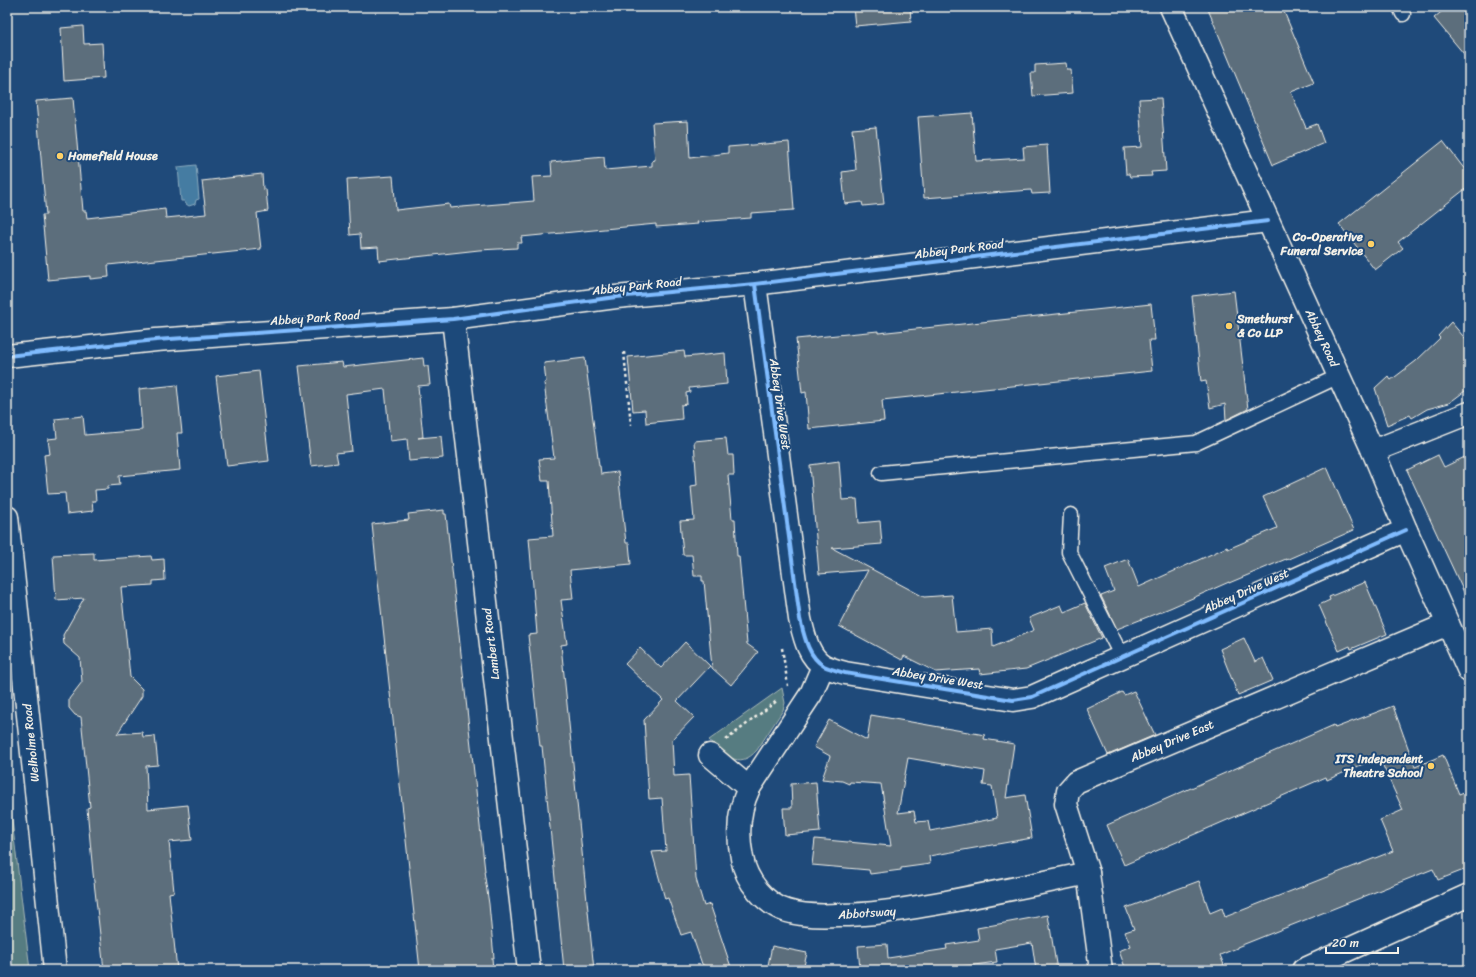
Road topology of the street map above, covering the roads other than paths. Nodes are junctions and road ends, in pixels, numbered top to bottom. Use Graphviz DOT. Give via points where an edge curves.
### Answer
graph roads {
  1 [pos="1171,7"];
  2 [pos="1268,221"];
  3 [pos="755,284"];
  4 [pos="453,319"];
  5 [pos="7,356"];
  6 [pos="1339,376"];
  7 [pos="1469,413"];
  8 [pos="1373,451"];
  9 [pos="881,473"];
  10 [pos="1071,515"];
  11 [pos="7,517"];
  12 [pos="1406,530"];
  13 [pos="1448,624"];
  14 [pos="1122,657"];
  15 [pos="823,666"];
  16 [pos="1469,670"];
  17 [pos="711,756"];
  18 [pos="749,788"];
  19 [pos="1088,874"];
  20 [pos="1469,896"];
  21 [pos="55,970"];
  22 [pos="529,970"];
  23 [pos="1101,970"];
  24 [pos="1303,970"];
  1 -- 2 [label="street, Abbey Road"];
  2 -- 3 [label="street, Abbey Park Road"];
  2 -- 6 [label="street, Abbey Road"];
  3 -- 4 [label="street, Abbey Park Road" via="616,297"];
  3 -- 15 [label="street, Abbey Drive West" via="802,628 805,641"];
  4 -- 5 [label="street, Abbey Park Road" via="156,340"];
  4 -- 22 [label="street, Lambert Road"];
  6 -- 8 [label="street, Abbey Road"];
  6 -- 9 [label="lane" via="1196,443"];
  7 -- 8 [label="street"];
  8 -- 12 [label="street, Abbey Road"];
  10 -- 14 [label="lane" via="1069,552"];
  11 -- 21 [label="street, Welholme Road"];
  12 -- 13 [label="street, Abbey Road"];
  12 -- 14 [label="street, Abbey Drive West"];
  13 -- 16 [label="street, Abbey Road"];
  13 -- 19 [label="street, Abbey Drive East" via="1076,782 1068,791 1066,804"];
  14 -- 15 [label="street, Abbey Drive West" via="1032,697 1013,700 845,673"];
  15 -- 18 [label="street, Abbotsway" via="811,694"];
  17 -- 18 [label="street"];
  18 -- 19 [label="street, Abbotsway" via="739,819 743,864 759,892 771,903 801,914 817,916 890,912"];
  19 -- 23 [label="street, Abbey Drive East"];
  20 -- 24 [label="street"];
}
